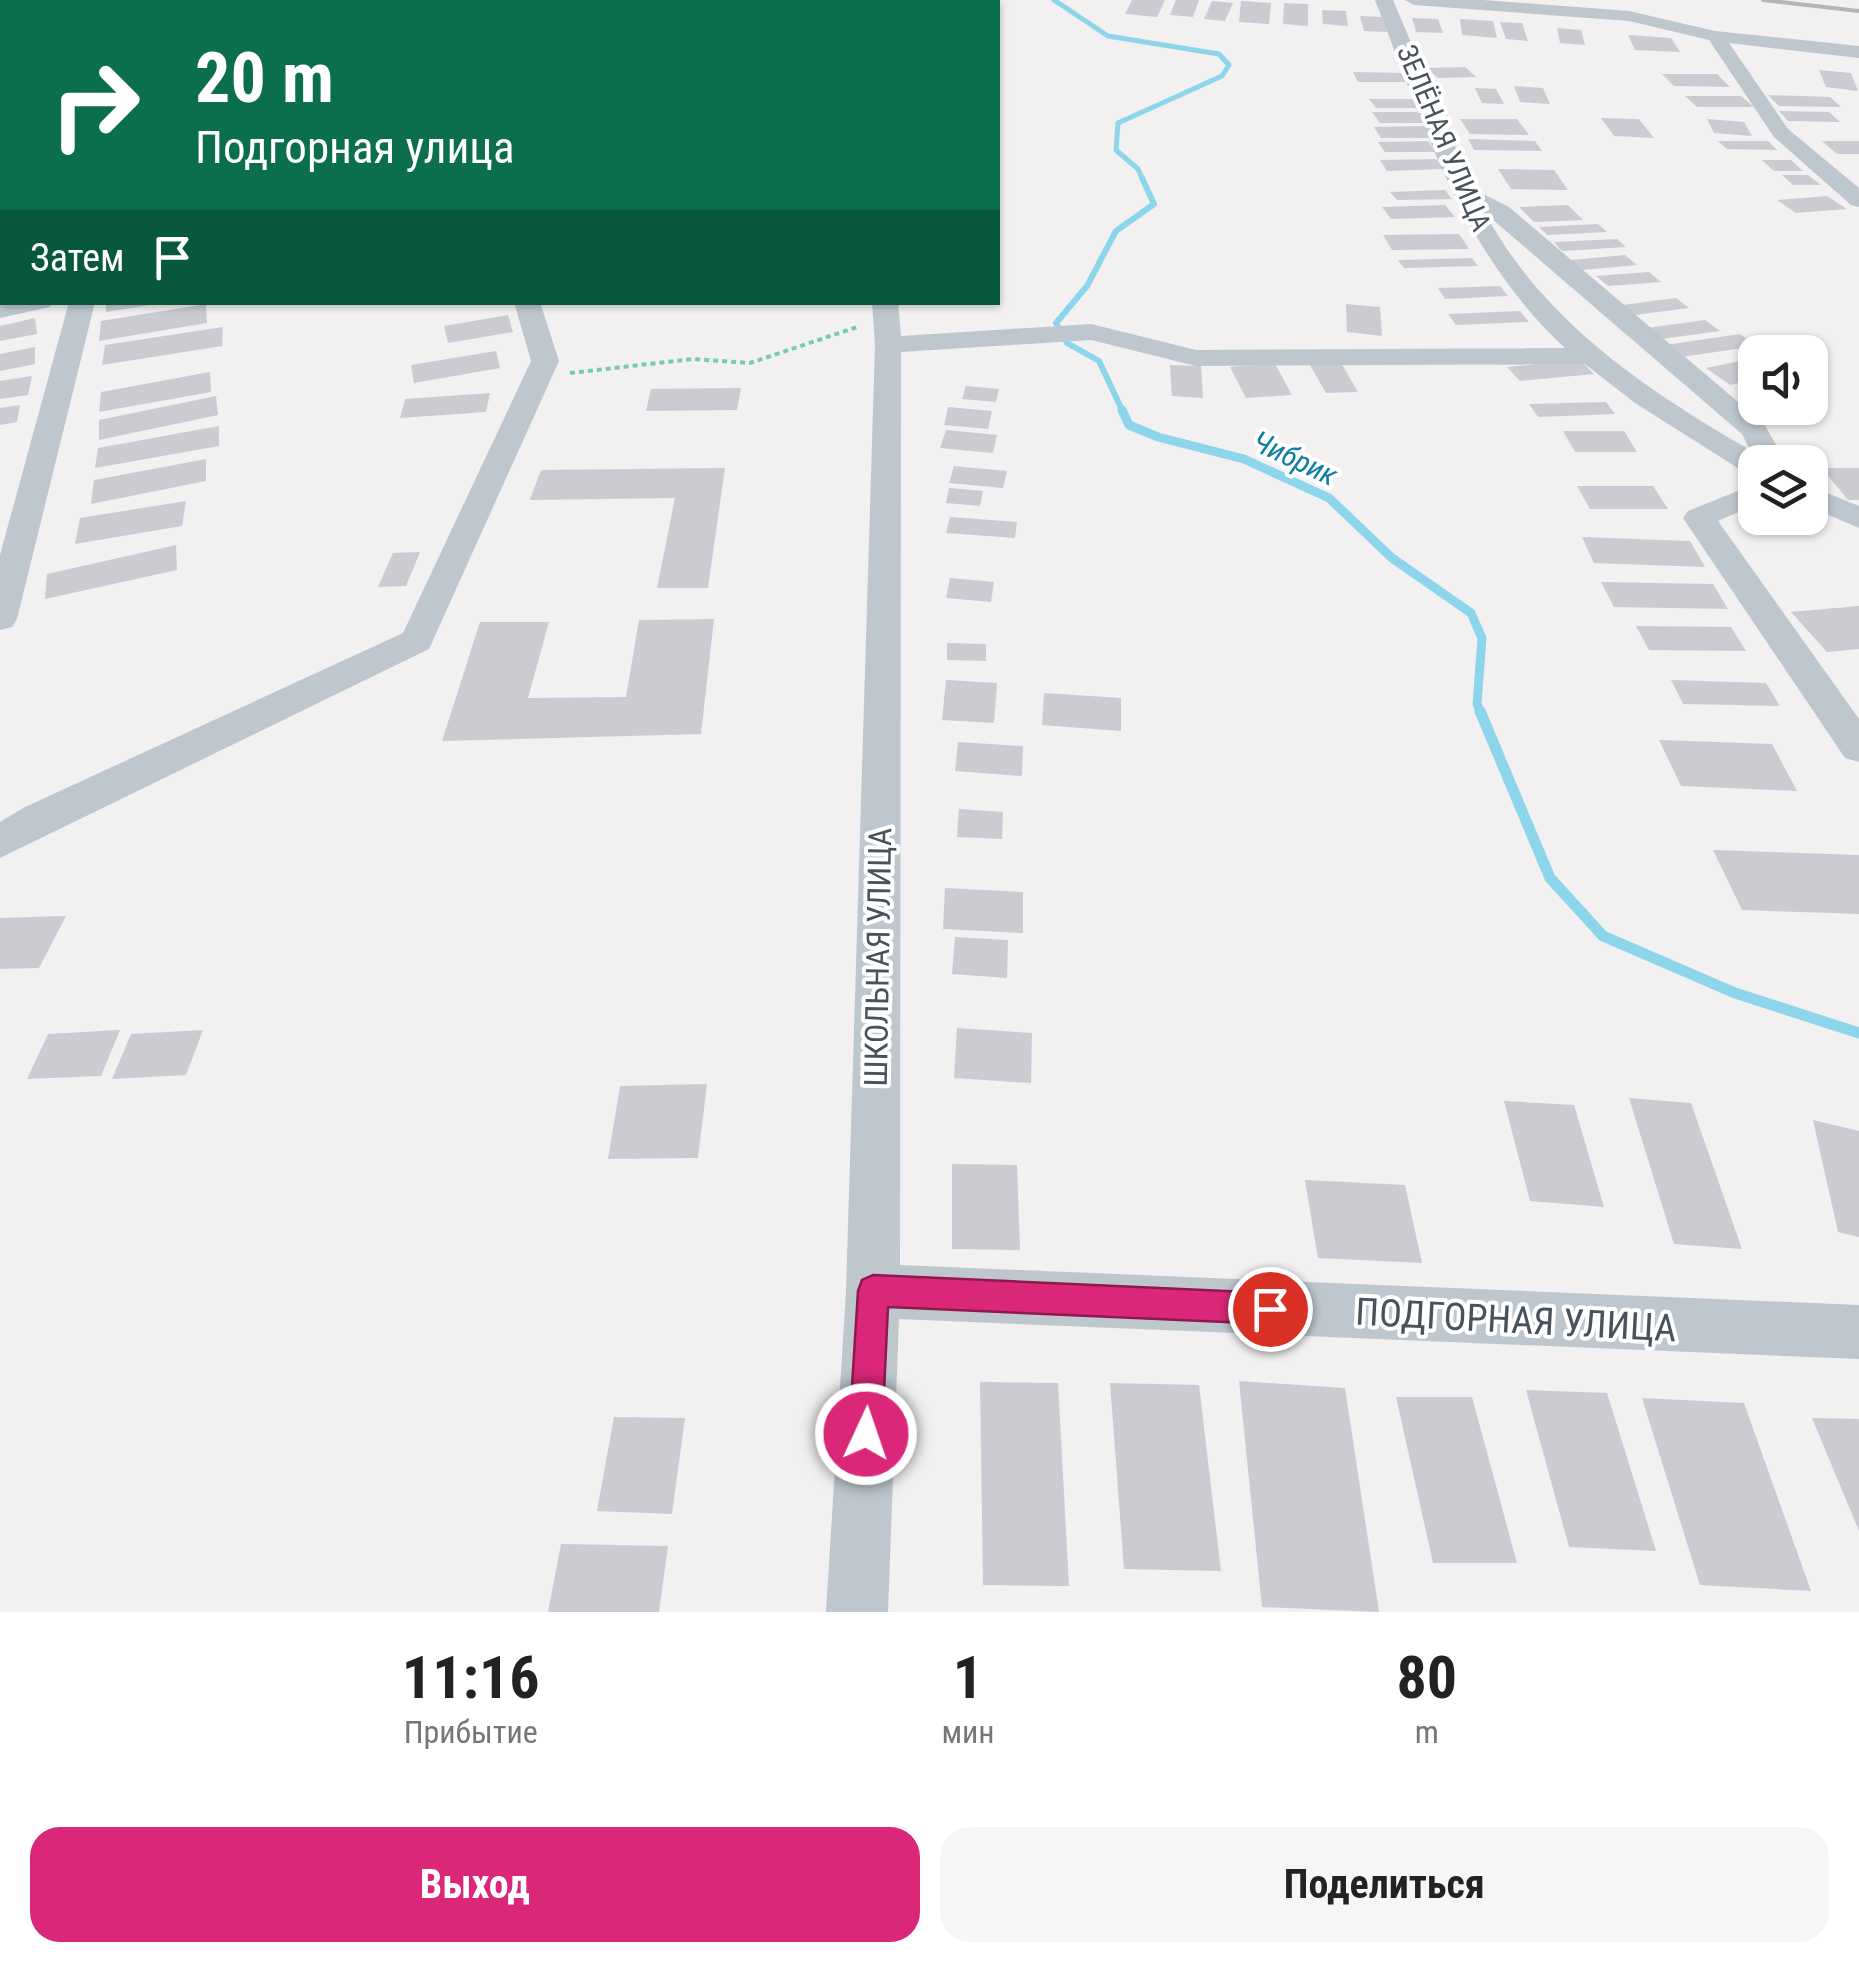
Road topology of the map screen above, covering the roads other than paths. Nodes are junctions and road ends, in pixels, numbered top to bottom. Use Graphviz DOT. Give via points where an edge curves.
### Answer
graph roads {
  1 [pos="1384,0"];
  2 [pos="1414,0"];
  3 [pos="1715,36"];
  4 [pos="1859,52"];
  5 [pos="1465,194"];
  6 [pos="1859,200"];
  7 [pos="26,305"];
  8 [pos="81,305"];
  9 [pos="528,305"];
  10 [pos="0,310"];
  11 [pos="886,320"];
  12 [pos="1595,356"];
  13 [pos="1762,445"];
  14 [pos="1738,456"];
  15 [pos="1738,500"];
  16 [pos="1828,503"];
  17 [pos="1859,518"];
  18 [pos="0,619"];
  19 [pos="1859,748"];
  20 [pos="0,842"];
  21 [pos="873,1291"];
  22 [pos="1859,1332"];
  23 [pos="857,1612"];
  1 -- 5 [label="street, ЗЕЛЁНАЯ УЛИЦА"];
  2 -- 3 [label="street" via="1628,16"];
  3 -- 4 [label="street"];
  3 -- 6 [label="street" via="1780,133"];
  5 -- 12 [label="street, ЗЕЛЁНАЯ УЛИЦА" via="1491,247 1542,312"];
  5 -- 13 [label="street" via="1501,212 1754,430"];
  7 -- 10 [label="street"];
  8 -- 18 [label="street"];
  9 -- 20 [label="street" via="546,360 418,641"];
  11 -- 12 [label="street" via="1026,336 1091,332 1196,358"];
  11 -- 21 [label="street, ШКОЛЬНАЯ УЛИЦА"];
  12 -- 14 [label="street, ЗЕЛЁНАЯ УЛИЦА" via="1664,414"];
  15 -- 19 [label="street" via="1698,518"];
  16 -- 17 [label="street"];
  21 -- 22 [label="street, ПОДГОРНАЯ УЛИЦА"];
  21 -- 23 [label="street, ШКОЛЬНАЯ УЛИЦА"];
}
